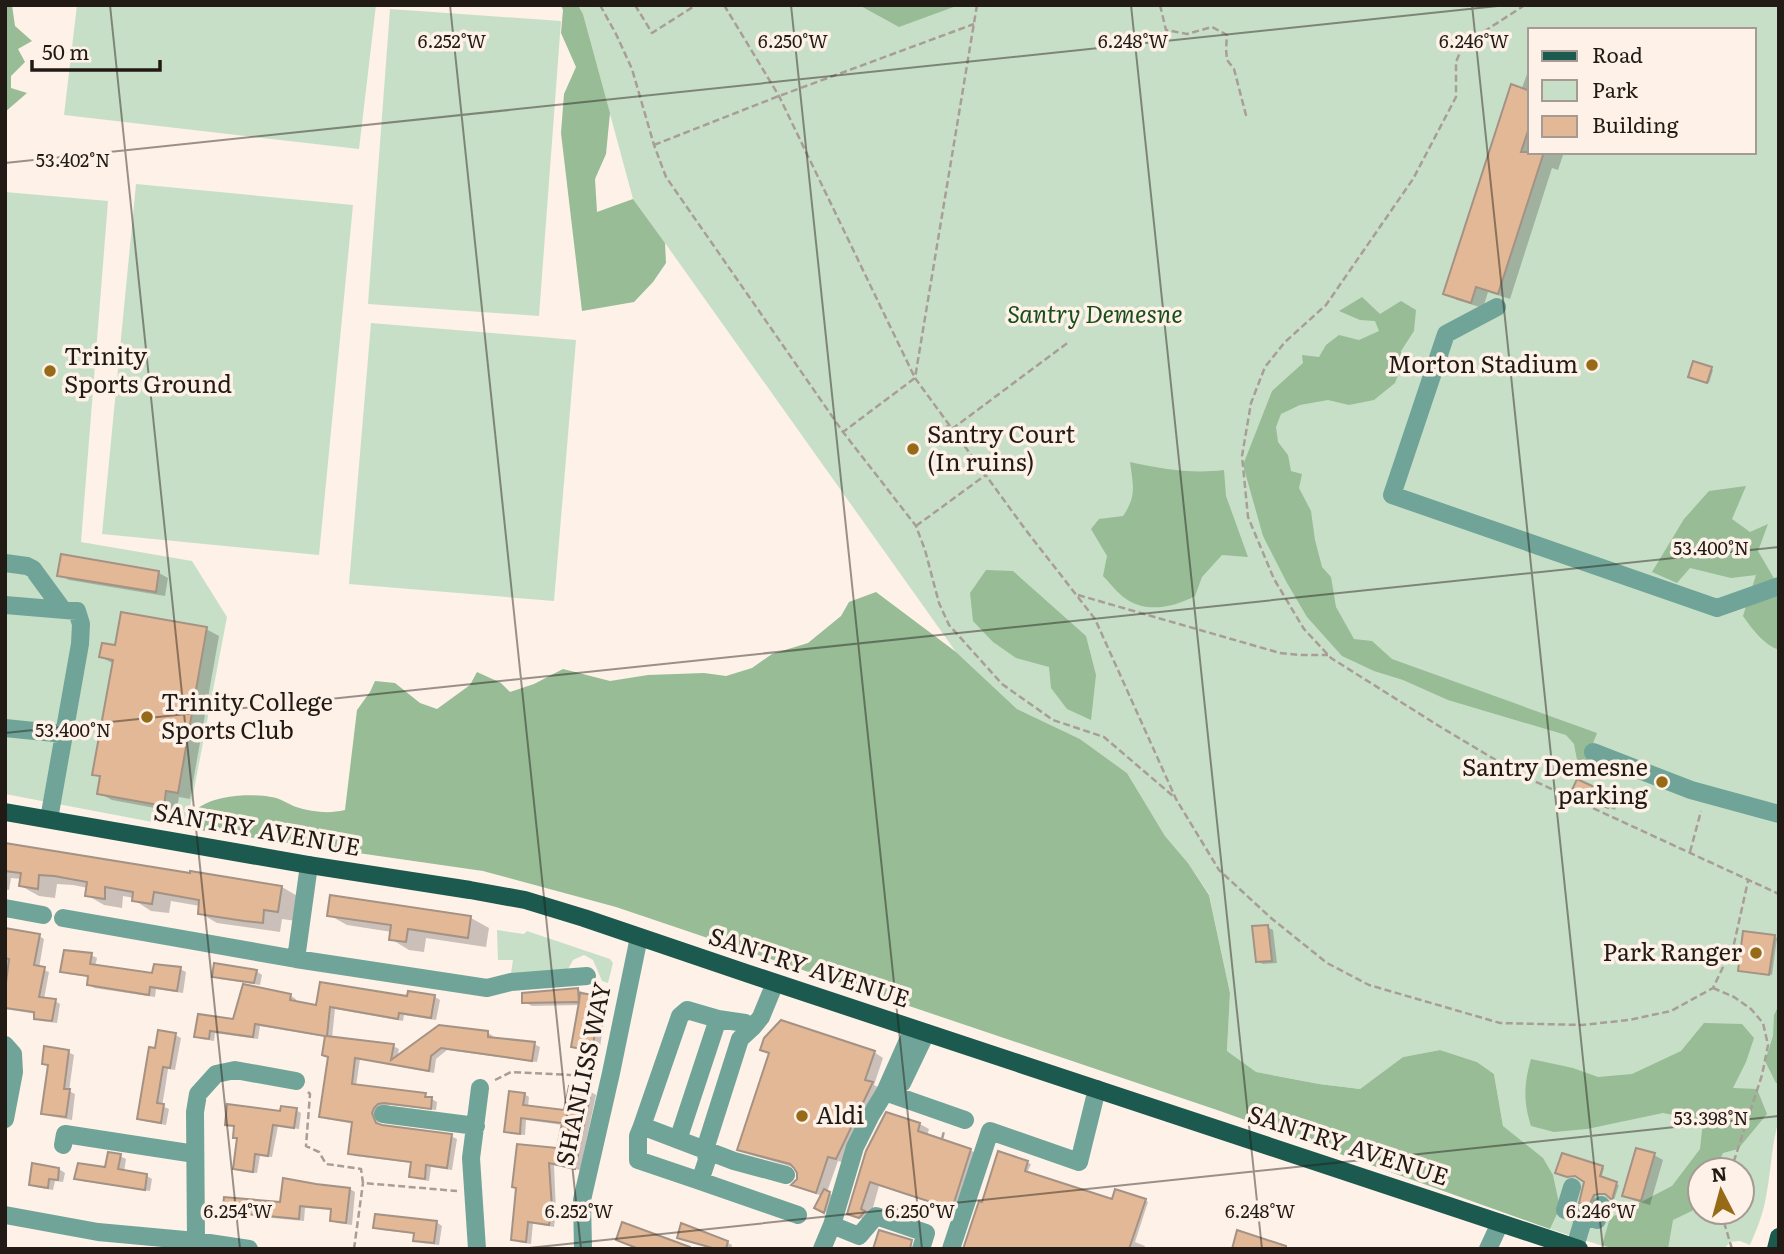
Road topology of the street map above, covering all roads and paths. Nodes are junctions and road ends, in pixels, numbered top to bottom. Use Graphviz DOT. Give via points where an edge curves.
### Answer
graph roads {
  1 [pos="600,5"];
  2 [pos="635,5"];
  3 [pos="696,5"];
  4 [pos="724,5"];
  5 [pos="977,5"];
  6 [pos="1160,5"];
  7 [pos="974,24"];
  8 [pos="779,96"];
  9 [pos="1247,119"];
  10 [pos="654,145"];
  11 [pos="1497,307"];
  12 [pos="1070,341"];
  13 [pos="915,378"];
  14 [pos="950,427"];
  15 [pos="843,432"];
  16 [pos="929,440"];
  17 [pos="987,474"];
  18 [pos="916,526"];
  19 [pos="5,563"];
  20 [pos="1779,586"];
  21 [pos="1077,596"];
  22 [pos="5,605"];
  23 [pos="63,610"];
  24 [pos="1328,655"];
  25 [pos="5,728"];
  26 [pos="64,734"];
  27 [pos="1593,752"];
  28 [pos="1705,794"];
  29 [pos="1176,799"];
  30 [pos="5,812"];
  31 [pos="1779,814"];
  32 [pos="49,819"];
  33 [pos="1690,853"];
  34 [pos="309,865"];
  35 [pos="1748,881"];
  36 [pos="1779,889"];
  37 [pos="1775,892"];
  38 [pos="5,908"];
  39 [pos="43,915"];
  40 [pos="63,918"];
  41 [pos="637,944"];
  42 [pos="296,959"];
  43 [pos="587,976"];
  44 [pos="775,983"];
  45 [pos="1713,988"];
  46 [pos="718,1019"];
  47 [pos="753,1027"];
  48 [pos="920,1031"];
  49 [pos="5,1045"];
  50 [pos="598,1076"];
  51 [pos="296,1081"];
  52 [pos="480,1088"];
  53 [pos="1097,1089"];
  54 [pos="885,1092"];
  55 [pos="383,1114"];
  56 [pos="5,1119"];
  57 [pos="965,1120"];
  58 [pos="476,1126"];
  59 [pos="642,1126"];
  60 [pos="678,1140"];
  61 [pos="63,1145"];
  62 [pos="705,1149"];
  63 [pos="195,1154"];
  64 [pos="1736,1156"];
  65 [pos="786,1175"];
  66 [pos="700,1181"];
  67 [pos="363,1183"];
  68 [pos="1572,1187"];
  69 [pos="474,1193"];
  70 [pos="1601,1205"];
  71 [pos="5,1215"];
  72 [pos="798,1215"];
  73 [pos="1584,1217"];
  74 [pos="1500,1223"];
  75 [pos="832,1225"];
  76 [pos="1725,1226"];
  77 [pos="96,1240"];
  78 [pos="195,1241"];
  79 [pos="1577,1248"];
  80 [pos="249,1249"];
  81 [pos="354,1249"];
  82 [pos="477,1249"];
  83 [pos="583,1249"];
  84 [pos="822,1249"];
  85 [pos="921,1249"];
  86 [pos="951,1249"];
  87 [pos="1488,1249"];
  88 [pos="1732,1249"];
  1 -- 10 [label="path" via="632,69"];
  2 -- 3 [label="path" via="652,33"];
  4 -- 8 [label="path"];
  5 -- 7 [label="path"];
  6 -- 9 [label="path" via="1166,30 1187,34 1212,27 1227,35 1227,60 1234,69"];
  7 -- 8 [label="path"];
  7 -- 13 [label="path"];
  8 -- 10 [label="path"];
  8 -- 13 [label="path"];
  10 -- 15 [label="path" via="666,177"];
  11 -- 20 [label="street" via="1446,334 1392,495 1717,608"];
  12 -- 14 [label="path"];
  13 -- 14 [label="path"];
  13 -- 15 [label="path"];
  14 -- 16 [label="path"];
  14 -- 17 [label="path"];
  15 -- 18 [label="path"];
  17 -- 18 [label="path"];
  17 -- 21 [label="path"];
  18 -- 29 [label="path" via="949,625 1002,684 1053,720 1104,737"];
  19 -- 23 [label="street" via="33,569"];
  21 -- 24 [label="path" via="1280,653"];
  21 -- 29 [label="path" via="1095,619"];
  22 -- 23 [label="street"];
  23 -- 26 [label="street" via="77,611 81,624"];
  25 -- 26 [label="street"];
  26 -- 32 [label="street"];
  27 -- 28 [label="street"];
  28 -- 31 [label="street"];
  28 -- 33 [label="path"];
  29 -- 45 [label="path" via="1219,870 1327,963 1369,985 1500,1023 1582,1025 1671,1011"];
  30 -- 32 [label="main road, SANTRY AVENUE"];
  32 -- 34 [label="main road, SANTRY AVENUE"];
  34 -- 41 [label="main road, SANTRY AVENUE" via="526,901"];
  34 -- 42 [label="street"];
  35 -- 45 [label="path" via="1734,944"];
  36 -- 37 [label="path"];
  38 -- 39 [label="street"];
  40 -- 42 [label="street"];
  41 -- 44 [label="main road, SANTRY AVENUE"];
  41 -- 83 [label="street, SHANLISS WAY" via="582,1200"];
  42 -- 43 [label="street" via="487,988"];
  44 -- 47 [label="street"];
  44 -- 48 [label="main road, SANTRY AVENUE"];
  45 -- 64 [label="path" via="1751,1009 1763,1023 1768,1045"];
  46 -- 47 [label="street"];
  46 -- 59 [label="street" via="687,1010 680,1016"];
  46 -- 60 [label="street"];
  47 -- 62 [label="street" via="740,1039"];
  48 -- 53 [label="main road, SANTRY AVENUE"];
  48 -- 54 [label="street"];
  49 -- 56 [label="street" via="13,1054 14,1073"];
  50 -- 52 [label="path" via="511,1072"];
  51 -- 63 [label="street" via="235,1070 216,1074 198,1094"];
  51 -- 67 [label="path" via="310,1094 306,1146 319,1152 326,1164 361,1169"];
  52 -- 58 [label="street"];
  53 -- 74 [label="main road, SANTRY AVENUE"];
  53 -- 86 [label="street" via="1079,1162 990,1131"];
  54 -- 57 [label="street"];
  54 -- 75 [label="street" via="855,1147"];
  55 -- 58 [label="street"];
  58 -- 69 [label="street" via="471,1158"];
  59 -- 60 [label="street"];
  59 -- 66 [label="street" via="638,1160"];
  60 -- 62 [label="street"];
  61 -- 63 [label="street" via="65,1134"];
  62 -- 65 [label="street"];
  62 -- 66 [label="street"];
  63 -- 78 [label="street"];
  66 -- 72 [label="street"];
  67 -- 69 [label="path"];
  67 -- 81 [label="path"];
  68 -- 73 [label="street" via="1565,1209"];
  69 -- 82 [label="street"];
  70 -- 73 [label="street" via="1597,1220"];
  71 -- 77 [label="street"];
  73 -- 79 [label="street"];
  74 -- 79 [label="main road, SANTRY AVENUE"];
  74 -- 87 [label="street"];
  75 -- 84 [label="street"];
  75 -- 85 [label="street" via="859,1236 876,1216 926,1233"];
  76 -- 88 [label="path"];
  77 -- 78 [label="street"];
  78 -- 80 [label="street"];
}
